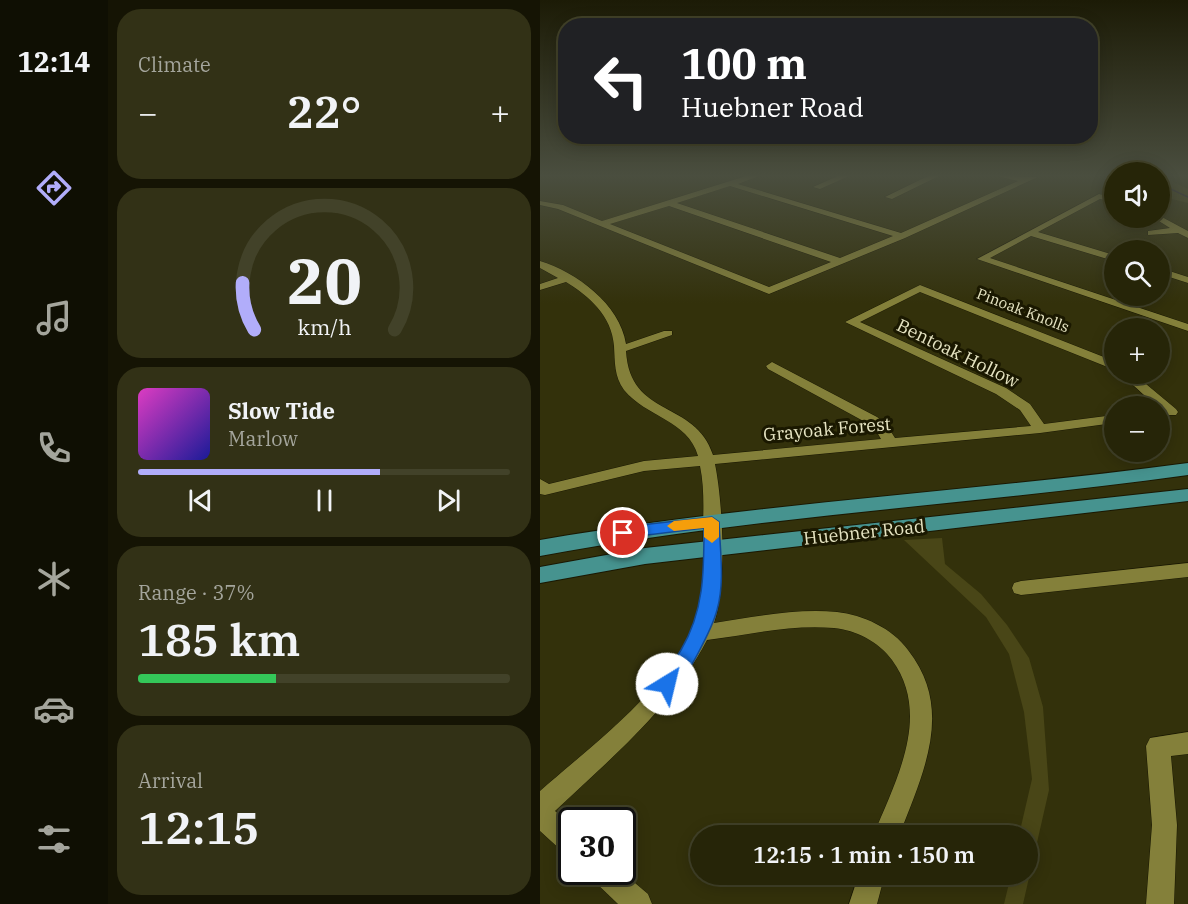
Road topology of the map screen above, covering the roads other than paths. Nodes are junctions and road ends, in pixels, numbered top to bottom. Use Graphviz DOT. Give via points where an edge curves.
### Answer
graph roads {
  1 [pos="588,218"];
  2 [pos="620,218"];
  3 [pos="713,218"];
  4 [pos="843,218"];
  5 [pos="941,218"];
  6 [pos="1058,218"];
  7 [pos="601,224"];
  8 [pos="1170,225"];
  9 [pos="1030,233"];
  10 [pos="1151,233"];
  11 [pos="1184,233"];
  12 [pos="902,236"];
  13 [pos="1104,255"];
  14 [pos="841,262"];
  15 [pos="540,264"];
  16 [pos="1170,275"];
  17 [pos="567,278"];
  18 [pos="1188,280"];
  19 [pos="540,287"];
  20 [pos="920,288"];
  21 [pos="1188,328"];
  22 [pos="668,333"];
  23 [pos="620,349"];
  24 [pos="1104,361"];
  25 [pos="772,366"];
  26 [pos="1137,384"];
  27 [pos="1150,396"];
  28 [pos="1104,420"];
  29 [pos="1040,429"];
  30 [pos="890,443"];
  31 [pos="706,460"];
  32 [pos="1188,469"];
  33 [pos="543,487"];
  34 [pos="1188,495"];
  35 [pos="712,522"];
  36 [pos="540,548"];
  37 [pos="711,548"];
  38 [pos="1188,570"];
  39 [pos="540,575"];
  40 [pos="1021,588"];
  41 [pos="699,633"];
  42 [pos="1188,743"];
  43 [pos="540,808"];
  44 [pos="540,814"];
  45 [pos="890,825"];
  46 [pos="558,830"];
  47 [pos="617,885"];
  48 [pos="869,885"];
  49 [pos="638,904"];
  50 [pos="863,904"];
  51 [pos="1160,904"];
  1 -- 7 [label="street"];
  2 -- 7 [label="street"];
  3 -- 14 [label="street"];
  4 -- 12 [label="street"];
  5 -- 12 [label="street"];
  6 -- 9 [label="street"];
  7 -- 14 [label="street" via="769,291"];
  8 -- 11 [label="street"];
  9 -- 13 [label="street"];
  9 -- 21 [label="street" via="982,259"];
  10 -- 11 [label="street"];
  12 -- 14 [label="street"];
  15 -- 17 [label="street"];
  16 -- 18 [label="street"];
  17 -- 19 [label="street"];
  17 -- 23 [label="street" via="596,298 607,311"];
  20 -- 24 [label="street, Pinoak Knolls"];
  20 -- 29 [label="street, Bentoak Hollow" via="850,322 1001,391 1024,407"];
  22 -- 23 [label="street"];
  23 -- 31 [label="street" via="621,374 632,390 691,430 701,442"];
  25 -- 30 [label="street" via="872,420 881,426"];
  26 -- 27 [label="street"];
  28 -- 29 [label="street, Grayoak Forest"];
  29 -- 30 [label="street, Grayoak Forest"];
  30 -- 31 [label="street, Grayoak Forest"];
  31 -- 33 [label="street, Grayoak Forest" via="613,472"];
  31 -- 35 [label="street"];
  32 -- 35 [label="main road, Huebner Road"];
  34 -- 37 [label="main road, Huebner Road"];
  35 -- 36 [label="main road, Huebner Road"];
  35 -- 37 [label="street"];
  37 -- 39 [label="main road, Huebner Road"];
  37 -- 41 [label="street" via="708,609"];
  38 -- 40 [label="street"];
  41 -- 43 [label="street" via="659,694"];
  41 -- 45 [label="street" via="836,620 873,632 903,656 920,690 923,723 918,752"];
  42 -- 51 [label="street" via="1158,746 1167,829"];
  44 -- 46 [label="street"];
  47 -- 49 [label="street"];
  48 -- 50 [label="street"];
}
